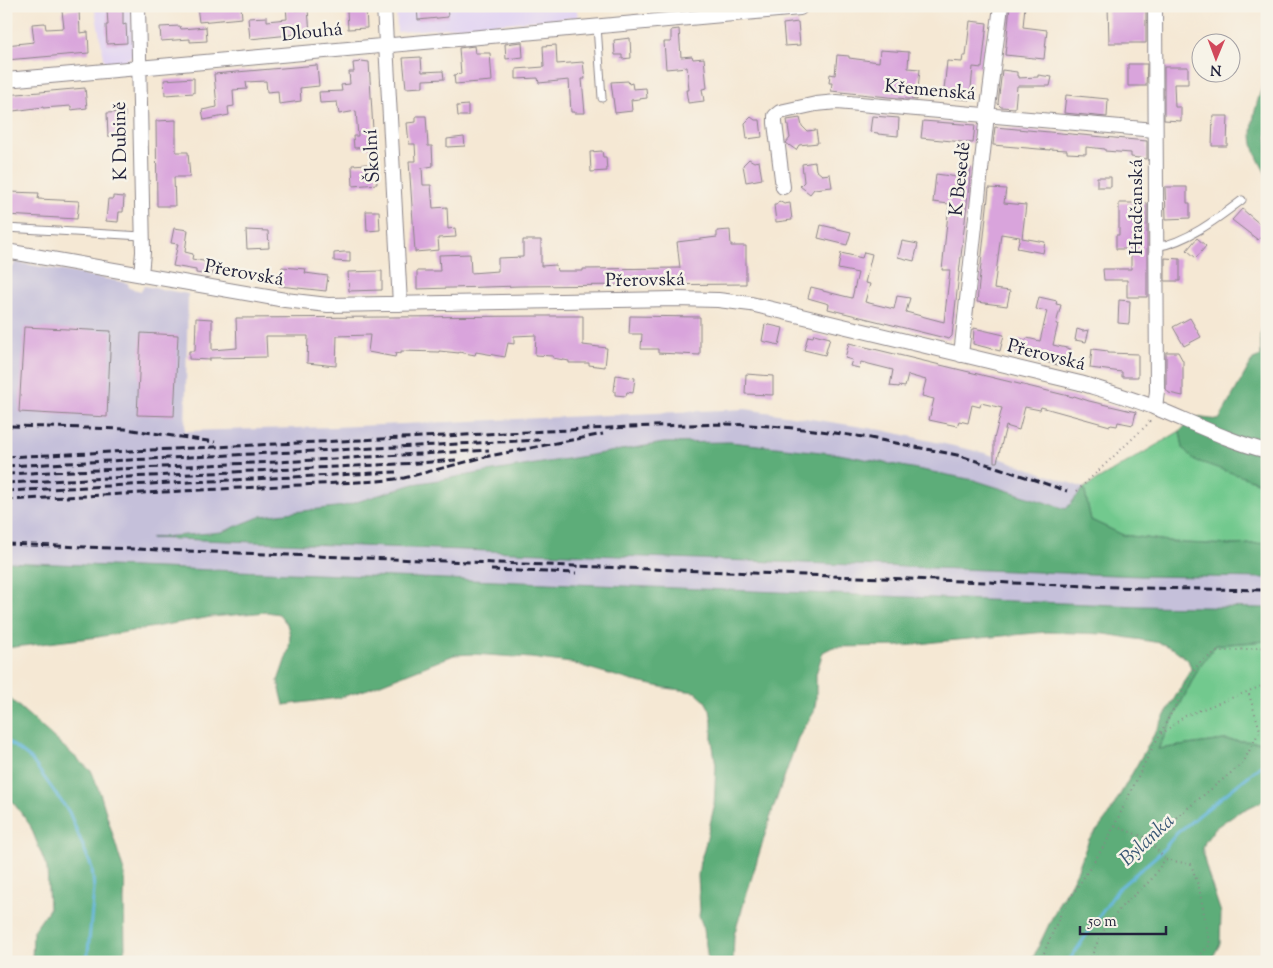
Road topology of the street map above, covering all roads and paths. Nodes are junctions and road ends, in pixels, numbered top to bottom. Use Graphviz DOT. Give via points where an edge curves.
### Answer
graph roads {
  1 [pos="138,6"];
  2 [pos="384,6"];
  3 [pos="1155,6"];
  4 [pos="997,7"];
  5 [pos="800,8"];
  6 [pos="745,9"];
  7 [pos="597,26"];
  8 [pos="386,45"];
  9 [pos="138,69"];
  10 [pos="6,80"];
  11 [pos="602,98"];
  12 [pos="987,115"];
  13 [pos="1155,130"];
  14 [pos="783,187"];
  15 [pos="1242,200"];
  16 [pos="6,228"];
  17 [pos="142,236"];
  18 [pos="1156,247"];
  19 [pos="6,251"];
  20 [pos="141,275"];
  21 [pos="400,304"];
  22 [pos="961,355"];
  23 [pos="1155,408"];
  24 [pos="1267,451"];
  25 [pos="1077,491"];
  26 [pos="1267,647"];
  27 [pos="1267,684"];
  28 [pos="1248,691"];
  29 [pos="1159,736"];
  30 [pos="1114,826"];
  31 [pos="1150,841"];
  32 [pos="1166,860"];
  33 [pos="1040,962"];
  34 [pos="1089,962"];
  35 [pos="1193,962"];
  1 -- 9 [label="street, K Dubině"];
  2 -- 8 [label="street, Školní"];
  3 -- 13 [label="street, Hradčanská"];
  4 -- 12 [label="street, K Besedě"];
  5 -- 6 [label="street, Dlouhá"];
  6 -- 7 [label="street, Dlouhá"];
  7 -- 8 [label="street, Dlouhá"];
  7 -- 11 [label="lane"];
  8 -- 9 [label="street, Dlouhá"];
  8 -- 21 [label="street, Školní"];
  9 -- 10 [label="street, Dlouhá"];
  9 -- 17 [label="street, K Dubině"];
  12 -- 13 [label="street, Křemenská"];
  12 -- 14 [label="street, Křemenská" via="837,102 780,112 774,119"];
  12 -- 22 [label="street, K Besedě"];
  13 -- 18 [label="street, Hradčanská"];
  15 -- 18 [label="lane" via="1197,230"];
  16 -- 17 [label="lane"];
  17 -- 20 [label="street, K Dubině"];
  18 -- 23 [label="street, Hradčanská"];
  19 -- 20 [label="street, Přerovská"];
  20 -- 21 [label="street, Přerovská" via="303,302"];
  21 -- 22 [label="street, Přerovská" via="718,300 751,304"];
  22 -- 23 [label="street, Přerovská" via="1080,383"];
  23 -- 24 [label="street, Přerovská" via="1210,432"];
  23 -- 25 [label="path" via="1149,423"];
  26 -- 29 [label="path" via="1216,652 1198,664"];
  27 -- 28 [label="path"];
  28 -- 29 [label="path" via="1185,716"];
  28 -- 31 [label="path" via="1260,730 1243,764"];
  29 -- 30 [label="path"];
  30 -- 31 [label="path"];
  30 -- 33 [label="path" via="1062,911"];
  31 -- 32 [label="path"];
  32 -- 34 [label="path" via="1151,880 1123,905 1101,934"];
  32 -- 35 [label="path" via="1191,864 1199,888 1210,945"];
}
